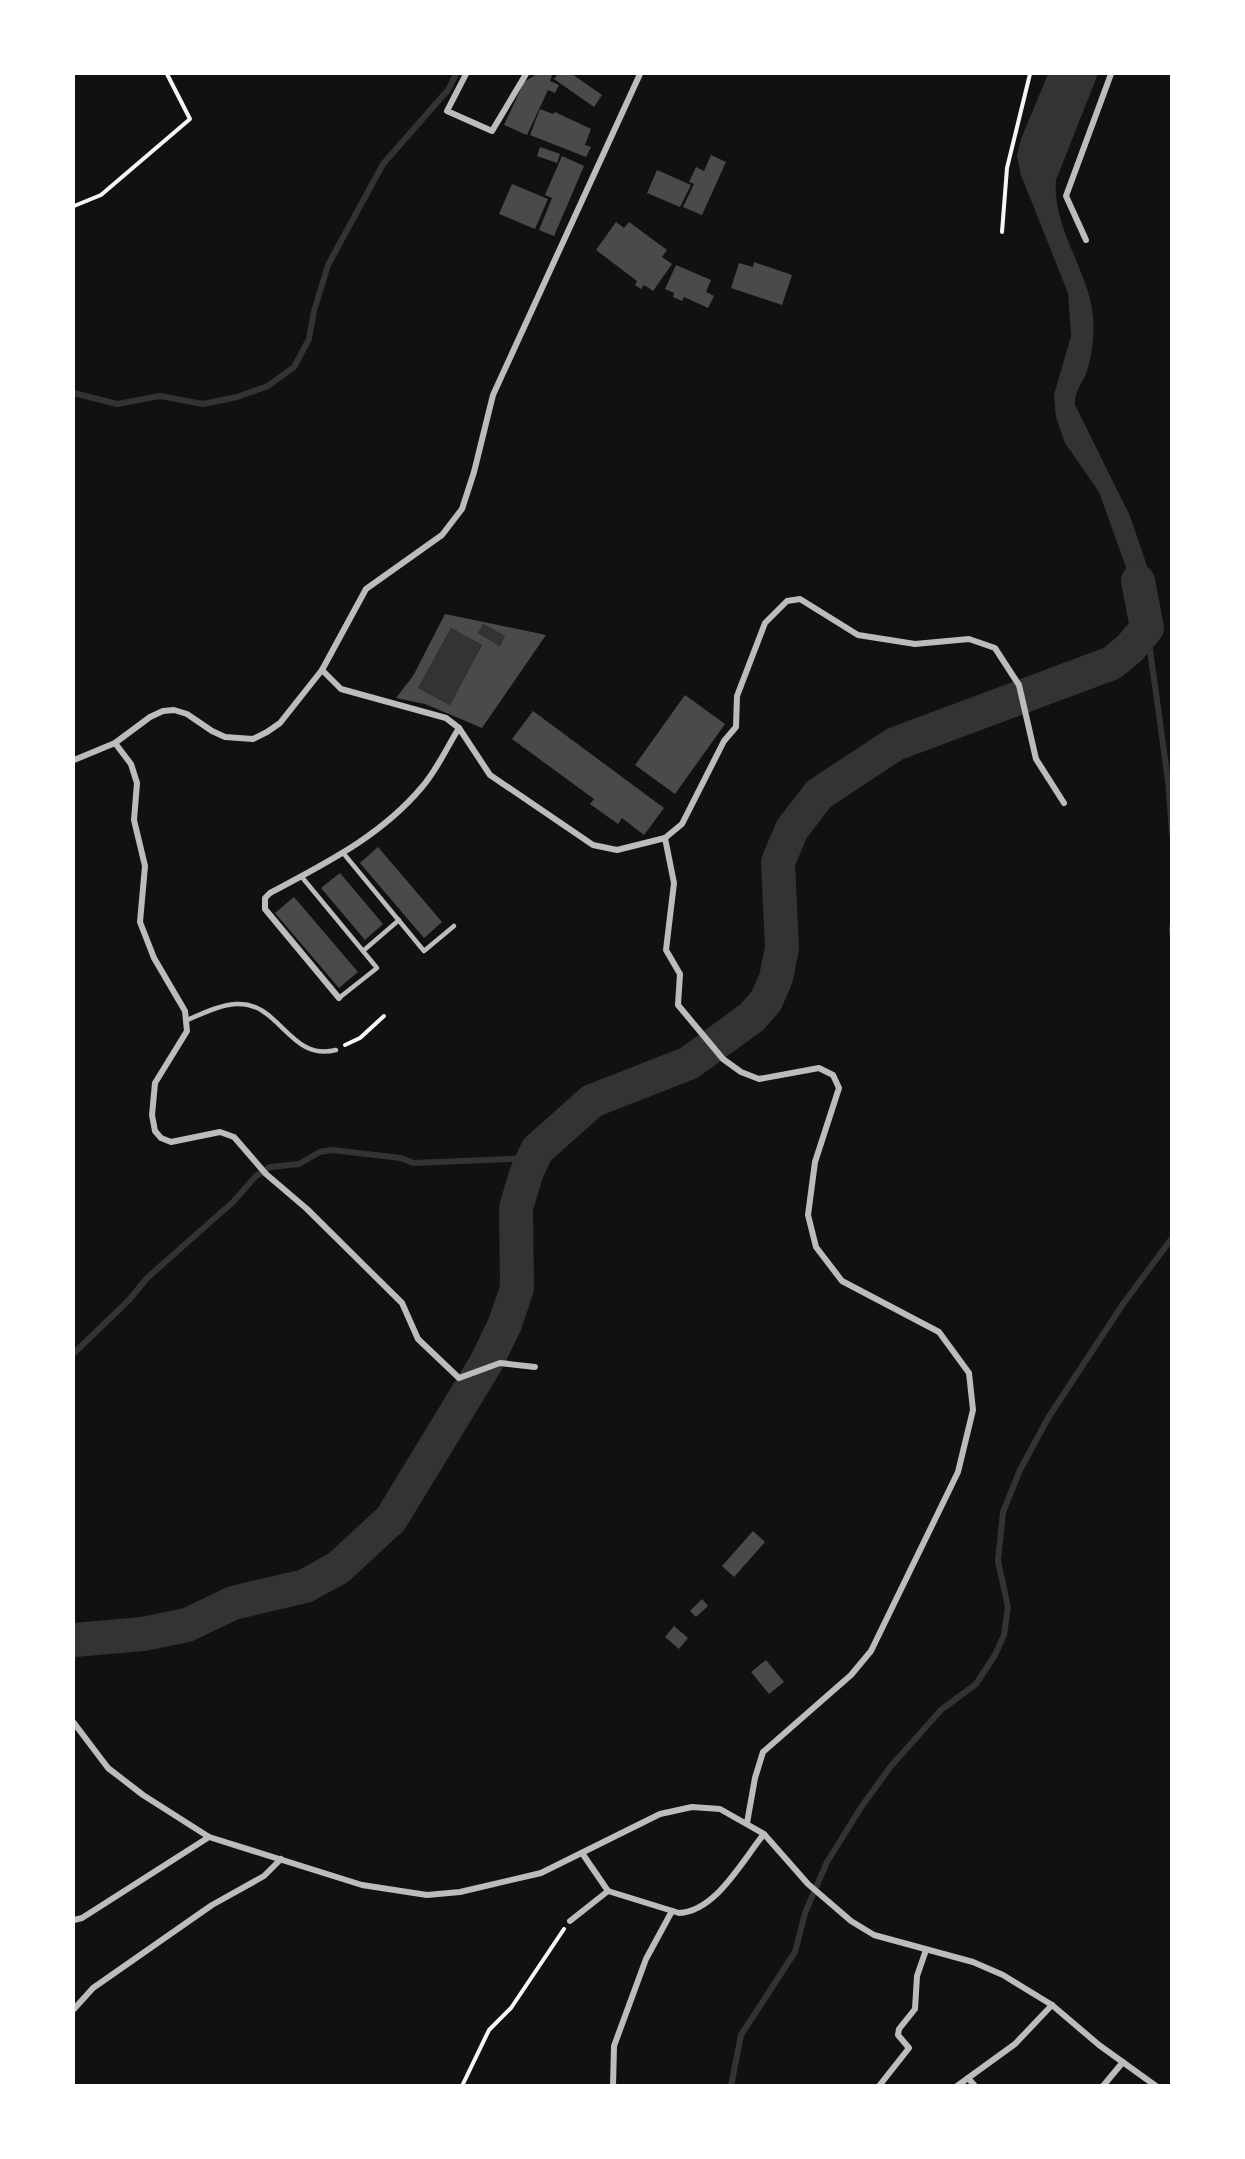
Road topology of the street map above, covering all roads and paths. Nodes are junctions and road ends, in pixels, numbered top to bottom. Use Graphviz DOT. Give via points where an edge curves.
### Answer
graph roads {
  1 [pos="167,74"];
  2 [pos="466,74"];
  3 [pos="526,74"];
  4 [pos="639,74"];
  5 [pos="1030,74"];
  6 [pos="1111,74"];
  7 [pos="74,206"];
  8 [pos="1002,232"];
  9 [pos="1086,240"];
  10 [pos="322,670"];
  11 [pos="459,728"];
  12 [pos="116,743"];
  13 [pos="74,760"];
  14 [pos="1064,802"];
  15 [pos="665,838"];
  16 [pos="344,854"];
  17 [pos="301,876"];
  18 [pos="399,920"];
  19 [pos="454,927"];
  20 [pos="363,951"];
  21 [pos="339,998"];
  22 [pos="384,1016"];
  23 [pos="187,1020"];
  24 [pos="336,1050"];
  25 [pos="535,1367"];
  26 [pos="74,1723"];
  27 [pos="747,1823"];
  28 [pos="764,1834"];
  29 [pos="210,1837"];
  30 [pos="582,1853"];
  31 [pos="280,1859"];
  32 [pos="608,1891"];
  33 [pos="672,1911"];
  34 [pos="74,1920"];
  35 [pos="570,1921"];
  36 [pos="926,1950"];
  37 [pos="1052,2005"];
  38 [pos="74,2009"];
  39 [pos="1122,2062"];
  40 [pos="968,2078"];
  41 [pos="462,2085"];
  42 [pos="613,2085"];
  43 [pos="879,2085"];
  44 [pos="957,2085"];
  45 [pos="975,2085"];
  46 [pos="1103,2085"];
  47 [pos="1156,2085"];
  1 -- 7 [label="path" via="190,119 101,195"];
  2 -- 3 [label="street" via="447,111 492,130"];
  4 -- 10 [label="street" via="493,395 462,509 442,535 366,589"];
  5 -- 8 [label="path" via="1007,168"];
  6 -- 9 [label="street" via="1066,196"];
  10 -- 11 [label="street" via="341,689 446,718"];
  10 -- 12 [label="street" via="280,723 253,739 225,737 174,710 150,717"];
  11 -- 15 [label="street" via="490,775 593,844 617,849"];
  11 -- 16 [label="street" via="424,786 363,842"];
  12 -- 13 [label="street"];
  12 -- 23 [label="street" via="131,764 137,783 134,820 145,866 140,922"];
  14 -- 15 [label="street" via="1036,759 1020,685 995,648 969,639 915,644 858,635 800,599 787,602 765,623 737,696 736,727 724,741 682,824"];
  15 -- 27 [label="street" via="674,883 666,950 680,974 678,1005 723,1059 741,1072 759,1079 819,1068 833,1075 839,1088 815,1162 808,1215 816,1247 842,1281 939,1332 969,1373 973,1410 958,1472 871,1651 851,1675 763,1752"];
  16 -- 17 [label="street"];
  16 -- 18 [label="lane"];
  17 -- 20 [label="lane"];
  17 -- 21 [label="street" via="270,893 265,898 265,909"];
  18 -- 19 [label="lane" via="424,951"];
  18 -- 20 [label="lane"];
  20 -- 21 [label="lane" via="377,968"];
  22 -- 24 [label="path" via="360,1038"];
  23 -- 24 [label="lane" via="225,1005 247,1005 270,1016 313,1052"];
  23 -- 25 [label="street" via="182,1042 155,1083 152,1115 155,1131 161,1138 171,1142 220,1132 234,1137 264,1172 402,1304 418,1339 459,1378 500,1363"];
  26 -- 29 [label="street" via="108,1768"];
  27 -- 28 [label="street"];
  27 -- 30 [label="street" via="720,1809 692,1807 660,1814"];
  28 -- 33 [label="street" via="718,1892 701,1907 690,1912"];
  28 -- 36 [label="street" via="825,1901 874,1935"];
  29 -- 31 [label="street"];
  29 -- 34 [label="street"];
  30 -- 31 [label="street" via="541,1873 460,1892 427,1895 362,1885"];
  30 -- 32 [label="street"];
  31 -- 38 [label="street" via="264,1876 212,1905 93,1988"];
  32 -- 33 [label="street"];
  32 -- 35 [label="street"];
  33 -- 42 [label="street" via="646,1959 614,2046"];
  35 -- 41 [label="path" via="511,2008 489,2030"];
  36 -- 37 [label="street" via="973,1962 1003,1975"];
  36 -- 43 [label="street" via="917,1976 915,2009 899,2029 898,2035 909,2048"];
  37 -- 39 [label="street"];
  37 -- 40 [label="street" via="1015,2044"];
  39 -- 46 [label="street"];
  39 -- 47 [label="street"];
  40 -- 44 [label="street"];
  40 -- 45 [label="street"];
}
